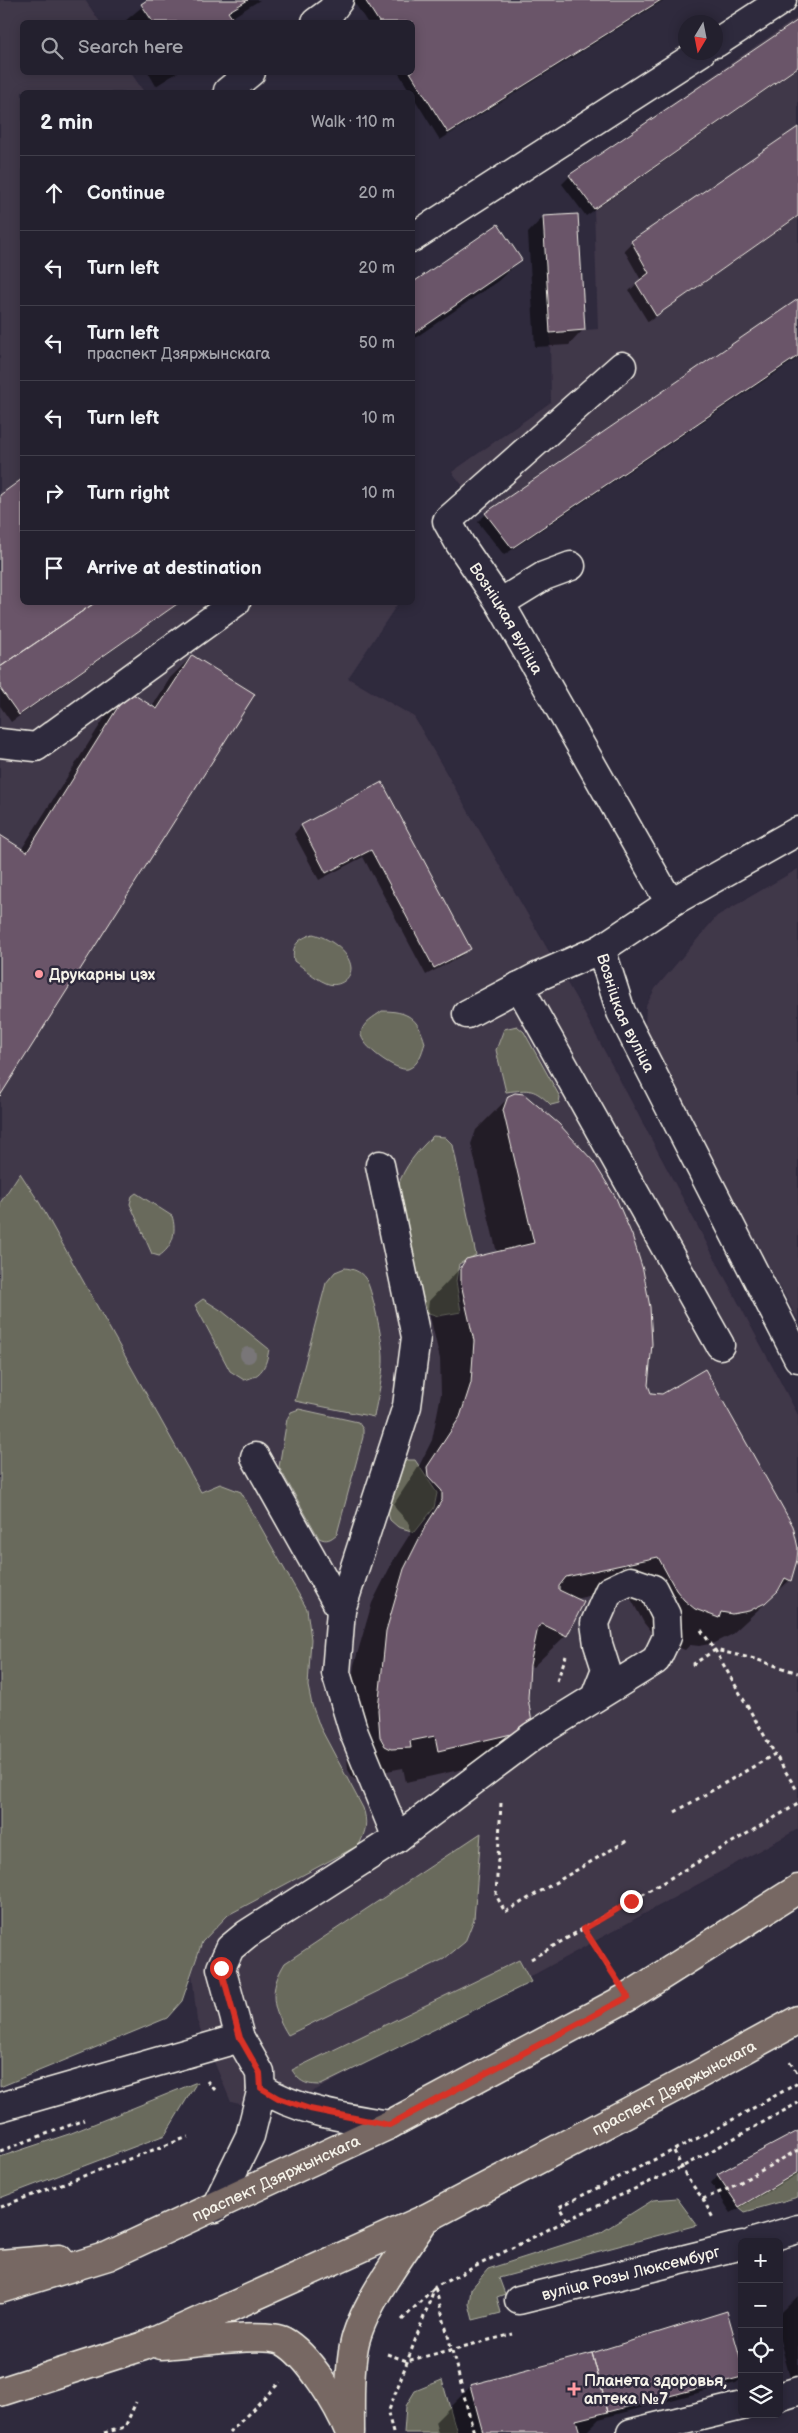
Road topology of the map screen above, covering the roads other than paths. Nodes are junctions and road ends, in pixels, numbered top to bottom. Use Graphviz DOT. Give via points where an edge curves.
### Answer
graph roads {
  1 [pos="339,0"];
  2 [pos="782,0"];
  3 [pos="319,20"];
  4 [pos="723,38"];
  5 [pos="688,60"];
  6 [pos="248,75"];
  7 [pos="229,90"];
  8 [pos="415,236"];
  9 [pos="622,366"];
  10 [pos="571,566"];
  11 [pos="500,603"];
  12 [pos="232,605"];
  13 [pos="0,743"];
  14 [pos="798,831"];
  15 [pos="670,903"];
  16 [pos="600,948"];
  17 [pos="519,986"];
  18 [pos="467,1014"];
  19 [pos="380,1165"];
  20 [pos="720,1345"];
  21 [pos="798,1358"];
  22 [pos="255,1457"];
  23 [pos="341,1610"];
  24 [pos="595,1697"];
  25 [pos="397,1838"];
  26 [pos="798,1889"];
  27 [pos="798,2020"];
  28 [pos="240,2038"];
  29 [pos="260,2080"];
  30 [pos="0,2107"];
  31 [pos="389,2125"];
  32 [pos="215,2208"];
  33 [pos="425,2219"];
  34 [pos="798,2229"];
  35 [pos="768,2238"];
  36 [pos="738,2246"];
  37 [pos="108,2256"];
  38 [pos="0,2264"];
  39 [pos="0,2288"];
  40 [pos="519,2300"];
  41 [pos="144,2346"];
  42 [pos="0,2392"];
  43 [pos="738,2407"];
  44 [pos="350,2432"];
  45 [pos="631,2433"];
  1 -- 3 [label="street"];
  2 -- 4 [label="street"];
  5 -- 8 [label="street"];
  6 -- 7 [label="street"];
  9 -- 11 [label="street, Возніцкая вуліца" via="447,521"];
  10 -- 11 [label="street" via="544,576"];
  11 -- 15 [label="street, Возніцкая вуліца"];
  12 -- 13 [label="street" via="36,747"];
  14 -- 15 [label="street"];
  15 -- 16 [label="street, Возніцкая вуліца"];
  16 -- 17 [label="street"];
  16 -- 21 [label="street, Возніцкая вуліца" via="621,1012"];
  17 -- 18 [label="street"];
  17 -- 20 [label="street"];
  19 -- 23 [label="street" via="416,1337 406,1406"];
  22 -- 23 [label="street"];
  23 -- 25 [label="street" via="336,1673 354,1733"];
  24 -- 25 [label="street" via="533,1736"];
  25 -- 28 [label="street" via="230,1948 221,1968"];
  26 -- 31 [label="main road, праспект Дзяржынскага" via="628,1997"];
  27 -- 33 [label="main road, праспект Дзяржынскага"];
  28 -- 29 [label="street"];
  28 -- 30 [label="street"];
  29 -- 31 [label="street" via="278,2098 310,2109"];
  29 -- 32 [label="street" via="250,2136"];
  31 -- 32 [label="main road, праспект Дзяржынскага"];
  32 -- 37 [label="main road, праспект Дзяржынскага"];
  33 -- 41 [label="main road, праспект Дзяржынскага"];
  33 -- 44 [label="main road" via="380,2288 354,2344"];
  34 -- 35 [label="street"];
  36 -- 40 [label="street, вуліца Розы Люксембург"];
  37 -- 38 [label="main road"];
  37 -- 39 [label="main road, праспект Дзяржынскага"];
  41 -- 42 [label="main road, праспект Дзяржынскага"];
  41 -- 44 [label="main road" via="240,2337 282,2340 304,2357"];
  43 -- 45 [label="street"];
}
